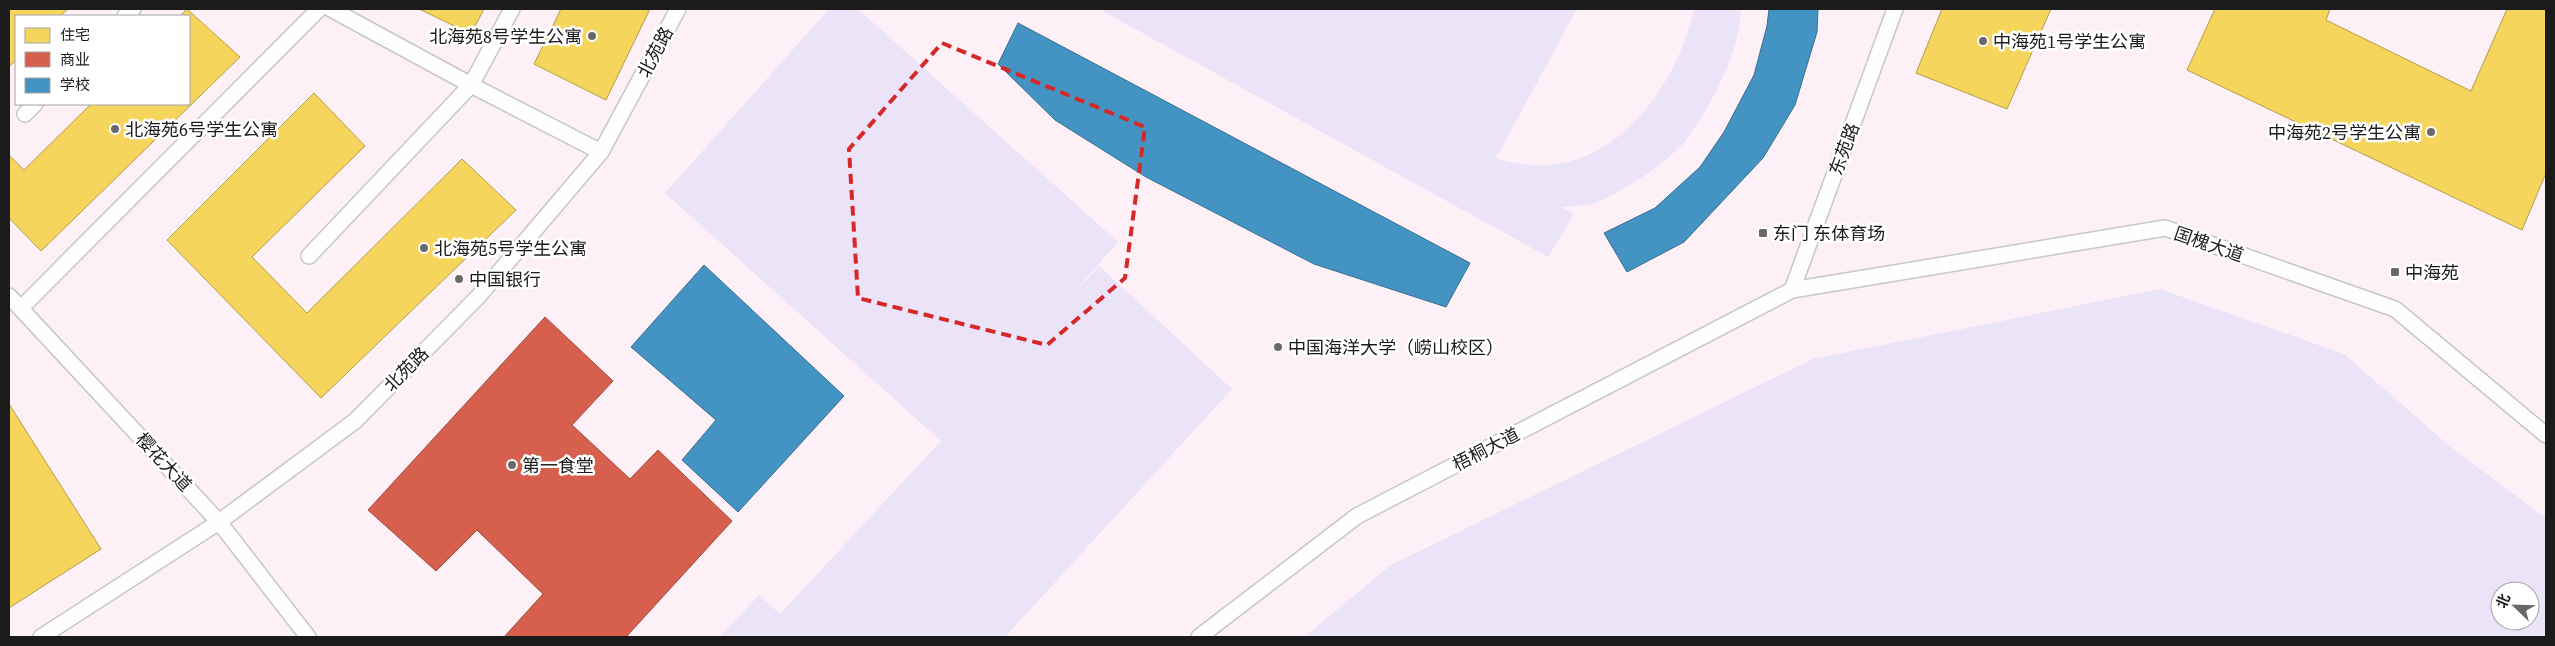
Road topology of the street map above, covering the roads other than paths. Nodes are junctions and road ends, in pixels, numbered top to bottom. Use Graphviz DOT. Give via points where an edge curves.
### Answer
graph roads {
  1 [pos="319,9"];
  2 [pos="331,9"];
  3 [pos="512,9"];
  4 [pos="678,9"];
  5 [pos="1895,9"];
  6 [pos="471,85"];
  7 [pos="601,152"];
  8 [pos="309,256"];
  9 [pos="1792,290"];
  10 [pos="9,296"];
  11 [pos="21,308"];
  12 [pos="2546,435"];
  13 [pos="219,522"];
  14 [pos="41,637"];
  15 [pos="308,637"];
  16 [pos="1199,637"];
  1 -- 11 [label="lane"];
  2 -- 6 [label="lane"];
  3 -- 6 [label="lane"];
  4 -- 7 [label="lane, 北苑路"];
  5 -- 9 [label="lane, 东苑路"];
  6 -- 7 [label="lane"];
  6 -- 8 [label="lane"];
  7 -- 13 [label="lane, 北苑路" via="476,298 355,421"];
  9 -- 12 [label="lane, 国槐大道" via="2165,228 2394,309"];
  9 -- 16 [label="lane, 梧桐大道" via="1357,516"];
  10 -- 11 [label="lane, 樱花大道"];
  11 -- 13 [label="lane, 樱花大道"];
  13 -- 14 [label="lane, 北苑路"];
  13 -- 15 [label="lane, 樱花大道"];
}
